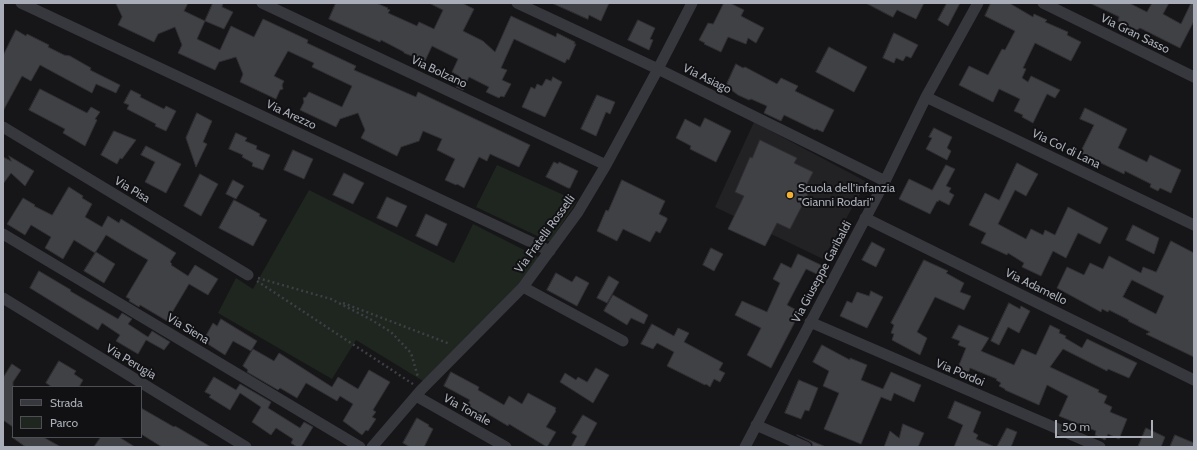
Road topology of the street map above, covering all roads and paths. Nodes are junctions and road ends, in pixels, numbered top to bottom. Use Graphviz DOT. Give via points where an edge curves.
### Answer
graph roads {
  1 [pos="21,3"];
  2 [pos="262,3"];
  3 [pos="517,3"];
  4 [pos="692,3"];
  5 [pos="978,3"];
  6 [pos="1043,3"];
  7 [pos="658,69"];
  8 [pos="1194,77"];
  9 [pos="926,97"];
  10 [pos="3,127"];
  11 [pos="606,165"];
  12 [pos="885,181"];
  13 [pos="866,218"];
  14 [pos="1194,225"];
  15 [pos="3,234"];
  16 [pos="550,251"];
  17 [pos="248,275"];
  18 [pos="523,287"];
  19 [pos="3,298"];
  20 [pos="331,298"];
  21 [pos="810,322"];
  22 [pos="623,341"];
  23 [pos="461,348"];
  24 [pos="1194,380"];
  25 [pos="419,393"];
  26 [pos="756,425"];
  27 [pos="246,447"];
  28 [pos="360,447"];
  29 [pos="372,447"];
  30 [pos="506,447"];
  31 [pos="745,447"];
  32 [pos="806,447"];
  33 [pos="1100,447"];
  1 -- 16 [label="street, Via Arezzo"];
  2 -- 11 [label="street, Via Bolzano"];
  3 -- 7 [label="street, Via Asiago"];
  4 -- 7 [label="street, Via Fratelli Rosselli"];
  5 -- 9 [label="street, Via Giuseppe Garibaldi"];
  6 -- 8 [label="street, Via Gran Sasso"];
  7 -- 11 [label="street, Via Fratelli Rosselli"];
  7 -- 12 [label="street, Via Asiago"];
  9 -- 12 [label="street, Via Giuseppe Garibaldi"];
  9 -- 14 [label="street, Via Col di Lana"];
  10 -- 17 [label="street, Via Pisa"];
  11 -- 16 [label="street, Via Fratelli Rosselli" via="578,212"];
  12 -- 13 [label="street, Via Giuseppe Garibaldi"];
  13 -- 21 [label="street, Via Giuseppe Garibaldi"];
  13 -- 24 [label="street, Via Adamello"];
  15 -- 28 [label="street, Via Siena"];
  16 -- 18 [label="street, Via Fratelli Rosselli"];
  17 -- 20 [label="path"];
  17 -- 25 [label="path"];
  18 -- 22 [label="street"];
  18 -- 23 [label="street, Via Fratelli Rosselli"];
  19 -- 27 [label="street, Via Perugia"];
  20 -- 23 [label="path"];
  20 -- 25 [label="path" via="391,332 402,343 411,353"];
  21 -- 26 [label="street, Via Giuseppe Garibaldi"];
  21 -- 33 [label="street, Via Pordoi"];
  23 -- 25 [label="street, Via Fratelli Rosselli"];
  25 -- 29 [label="street, Via Fratelli Rosselli"];
  25 -- 30 [label="street, Via Tonale"];
  26 -- 31 [label="street, Via Giuseppe Garibaldi"];
  26 -- 32 [label="street"];
}
